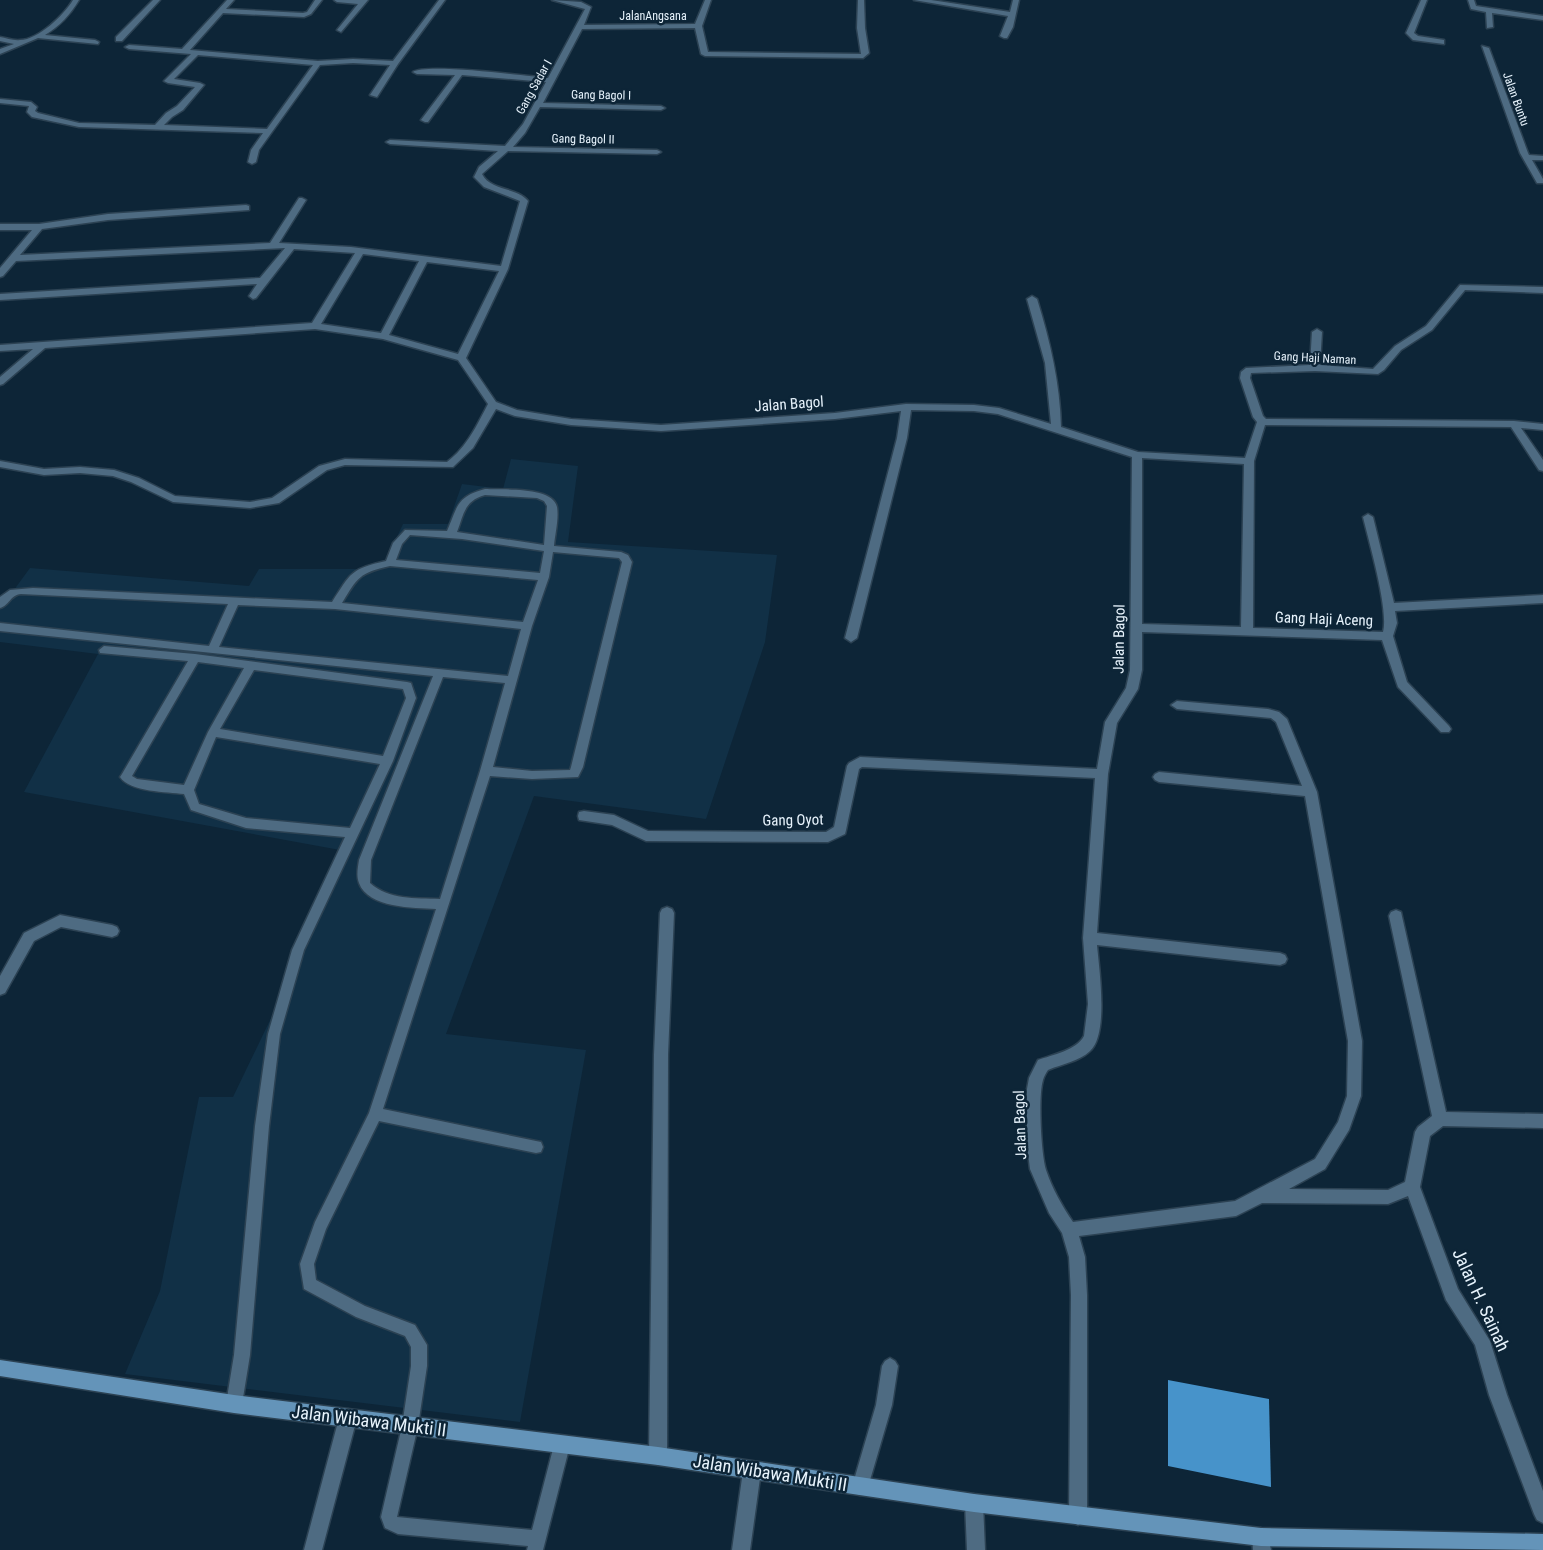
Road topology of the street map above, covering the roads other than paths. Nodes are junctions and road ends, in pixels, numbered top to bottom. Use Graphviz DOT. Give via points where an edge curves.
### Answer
graph roads {
  1 [pos="76,0"];
  2 [pos="157,0"];
  3 [pos="231,0"];
  4 [pos="319,0"];
  5 [pos="337,0"];
  6 [pos="442,0"];
  7 [pos="555,0"];
  8 [pos="708,0"];
  9 [pos="860,0"];
  10 [pos="917,0"];
  11 [pos="1016,0"];
  12 [pos="1424,0"];
  13 [pos="1472,0"];
  14 [pos="365,1"];
  15 [pos="221,11"];
  16 [pos="1490,11"];
  17 [pos="1012,14"];
  18 [pos="1543,18"];
  19 [pos="698,26"];
  20 [pos="580,27"];
  21 [pos="1489,27"];
  22 [pos="341,30"];
  23 [pos="37,36"];
  24 [pos="1004,36"];
  25 [pos="0,39"];
  26 [pos="119,40"];
  27 [pos="95,42"];
  28 [pos="1441,42"];
  29 [pos="22,43"];
  30 [pos="129,47"];
  31 [pos="1485,48"];
  32 [pos="0,52"];
  33 [pos="182,53"];
  34 [pos="195,54"];
  35 [pos="395,62"];
  36 [pos="318,63"];
  37 [pos="417,72"];
  38 [pos="460,73"];
  39 [pos="551,80"];
  40 [pos="374,96"];
  41 [pos="0,101"];
  42 [pos="539,105"];
  43 [pos="661,108"];
  44 [pos="425,120"];
  45 [pos="158,127"];
  46 [pos="268,131"];
  47 [pos="390,142"];
  48 [pos="508,149"];
  49 [pos="657,152"];
  50 [pos="1527,157"];
  51 [pos="1543,158"];
  52 [pos="252,162"];
  53 [pos="1540,181"];
  54 [pos="302,200"];
  55 [pos="246,208"];
  56 [pos="0,227"];
  57 [pos="39,227"];
  58 [pos="273,245"];
  59 [pos="292,246"];
  60 [pos="360,252"];
  61 [pos="14,258"];
  62 [pos="424,260"];
  63 [pos="504,269"];
  64 [pos="0,274"];
  65 [pos="263,280"];
  66 [pos="1543,290"];
  67 [pos="253,296"];
  68 [pos="0,297"];
  69 [pos="1032,299"];
  70 [pos="315,326"];
  71 [pos="1317,332"];
  72 [pos="384,336"];
  73 [pos="41,346"];
  74 [pos="0,348"];
  75 [pos="461,358"];
  76 [pos="1315,368"];
  77 [pos="0,382"];
  78 [pos="493,404"];
  79 [pos="906,407"];
  80 [pos="1263,422"];
  81 [pos="1514,424"];
  82 [pos="1543,427"];
  83 [pos="1056,429"];
  84 [pos="1137,455"];
  85 [pos="1249,461"];
  86 [pos="0,464"];
  87 [pos="1543,468"];
  88 [pos="1368,517"];
  89 [pos="450,534"];
  90 [pos="549,549"];
  91 [pos="390,563"];
  92 [pos="544,578"];
  93 [pos="1543,599"];
  94 [pos="236,600"];
  95 [pos="0,605"];
  96 [pos="335,606"];
  97 [pos="1389,607"];
  98 [pos="0,626"];
  99 [pos="527,626"];
  100 [pos="1135,628"];
  101 [pos="1247,632"];
  102 [pos="1388,636"];
  103 [pos="851,638"];
  104 [pos="104,650"];
  105 [pos="212,650"];
  106 [pos="195,658"];
  107 [pos="251,665"];
  108 [pos="439,673"];
  109 [pos="511,680"];
  110 [pos="1177,705"];
  111 [pos="1445,729"];
  112 [pos="213,732"];
  113 [pos="387,761"];
  114 [pos="486,771"];
  115 [pos="1102,774"];
  116 [pos="1159,777"];
  117 [pos="188,790"];
  118 [pos="1311,792"];
  119 [pos="584,816"];
  120 [pos="352,832"];
  121 [pos="444,904"];
  122 [pos="667,913"];
  123 [pos="1396,916"];
  124 [pos="112,931"];
  125 [pos="1090,938"];
  126 [pos="1280,960"];
  127 [pos="0,989"];
  128 [pos="375,1114"];
  129 [pos="1440,1119"];
  130 [pos="1543,1121"];
  131 [pos="536,1147"];
  132 [pos="1412,1187"];
  133 [pos="1262,1196"];
  134 [pos="1070,1230"];
  135 [pos="890,1366"];
  136 [pos="0,1368"];
  137 [pos="234,1404"];
  138 [pos="348,1418"];
  139 [pos="410,1426"];
  140 [pos="562,1445"];
  141 [pos="658,1456"];
  142 [pos="752,1471"];
  143 [pos="860,1487"];
  144 [pos="974,1504"];
  145 [pos="1543,1514"];
  146 [pos="1078,1516"];
  147 [pos="1543,1543"];
  148 [pos="537,1544"];
  149 [pos="1261,1544"];
  150 [pos="313,1550"];
  151 [pos="742,1550"];
  152 [pos="976,1550"];
  1 -- 23 [label="street" via="58,25"];
  2 -- 26 [label="street"];
  3 -- 15 [label="street"];
  4 -- 15 [label="street" via="304,15"];
  5 -- 14 [label="street"];
  6 -- 35 [label="street"];
  7 -- 20 [label="street, Gang Sadar I" via="590,8"];
  8 -- 19 [label="street, JalanAngsana"];
  9 -- 19 [label="street" via="866,54 863,56 705,54"];
  10 -- 17 [label="street"];
  11 -- 17 [label="street"];
  12 -- 28 [label="street" via="1410,34"];
  13 -- 16 [label="street" via="1472,8"];
  14 -- 22 [label="street"];
  15 -- 33 [label="street"];
  16 -- 18 [label="street"];
  16 -- 21 [label="street"];
  17 -- 24 [label="street"];
  19 -- 20 [label="street, JalanAngsana"];
  20 -- 39 [label="street, Gang Sadar I"];
  23 -- 27 [label="street"];
  23 -- 29 [label="street"];
  25 -- 29 [label="street"];
  29 -- 32 [label="street"];
  30 -- 33 [label="street"];
  31 -- 50 [label="street, Jalan Buntu"];
  33 -- 34 [label="street"];
  34 -- 36 [label="street"];
  34 -- 45 [label="street" via="168,81 200,85"];
  35 -- 36 [label="street"];
  35 -- 40 [label="street"];
  36 -- 46 [label="street"];
  37 -- 38 [label="street"];
  38 -- 39 [label="street"];
  38 -- 44 [label="street"];
  39 -- 42 [label="street, Gang Sadar I"];
  41 -- 45 [label="street" via="31,104 34,115 79,125"];
  42 -- 43 [label="street, Gang Bagol I"];
  42 -- 48 [label="street, Gang Sadar I"];
  45 -- 46 [label="street"];
  46 -- 52 [label="street" via="255,150"];
  47 -- 48 [label="street, Gang Bagol II"];
  48 -- 49 [label="street, Gang Bagol II"];
  48 -- 63 [label="street, Gang Sadar I" via="482,167 478,174 478,178 487,185 520,197 523,204"];
  50 -- 51 [label="street"];
  50 -- 53 [label="street, Jalan Buntu"];
  54 -- 58 [label="street"];
  55 -- 57 [label="street" via="108,217"];
  56 -- 57 [label="street"];
  57 -- 61 [label="street"];
  58 -- 59 [label="street"];
  58 -- 61 [label="street"];
  59 -- 60 [label="street"];
  59 -- 65 [label="street"];
  60 -- 62 [label="street"];
  60 -- 70 [label="street"];
  61 -- 64 [label="street"];
  62 -- 63 [label="street"];
  62 -- 72 [label="street"];
  63 -- 75 [label="street"];
  65 -- 67 [label="street"];
  65 -- 68 [label="street"];
  66 -- 76 [label="street, Gang Haji Naman" via="1461,288 1429,328 1398,348 1378,371 1365,373"];
  69 -- 83 [label="street" via="1050,370"];
  70 -- 72 [label="street"];
  70 -- 73 [label="street"];
  71 -- 76 [label="street"];
  72 -- 75 [label="street"];
  73 -- 74 [label="street"];
  73 -- 77 [label="street"];
  75 -- 78 [label="street"];
  76 -- 80 [label="street, Gang Haji Naman" via="1257,368 1246,372 1245,378 1258,417"];
  78 -- 79 [label="street, Jalan Bagol" via="515,413 543,418 661,428 835,416"];
  78 -- 86 [label="street" via="468,449 449,465 345,462 323,468 276,501 261,504 173,499 114,473 80,470 44,472"];
  79 -- 83 [label="street, Jalan Bagol" via="999,410"];
  79 -- 103 [label="street" via="902,438"];
  80 -- 81 [label="street"];
  80 -- 85 [label="street"];
  81 -- 82 [label="street"];
  81 -- 87 [label="street"];
  83 -- 84 [label="street, Jalan Bagol"];
  84 -- 85 [label="street"];
  84 -- 100 [label="street, Jalan Bagol"];
  85 -- 101 [label="street"];
  88 -- 97 [label="street"];
  89 -- 90 [label="lane"];
  89 -- 90 [label="lane" via="464,501 471,496 485,492 540,495 552,506"];
  89 -- 91 [label="lane" via="408,532 398,544"];
  90 -- 92 [label="lane"];
  90 -- 114 [label="lane" via="620,555 627,562 577,767 574,774 568,775"];
  91 -- 92 [label="lane"];
  91 -- 96 [label="lane" via="354,575"];
  92 -- 99 [label="lane"];
  93 -- 97 [label="street, Gang Haji Aceng"];
  94 -- 95 [label="lane" via="16,591 7,594"];
  94 -- 96 [label="lane"];
  94 -- 105 [label="lane"];
  96 -- 99 [label="lane"];
  97 -- 102 [label="street, Gang Haji Aceng"];
  98 -- 105 [label="lane"];
  99 -- 109 [label="lane"];
  100 -- 101 [label="street, Gang Haji Aceng"];
  100 -- 115 [label="street, Jalan Bagol" via="1135,680 1111,722"];
  101 -- 102 [label="street, Gang Haji Aceng"];
  102 -- 111 [label="street" via="1402,684"];
  104 -- 106 [label="lane"];
  105 -- 108 [label="lane"];
  106 -- 107 [label="lane"];
  106 -- 117 [label="lane" via="126,777 134,783"];
  107 -- 112 [label="lane"];
  107 -- 113 [label="lane" via="407,686 411,698"];
  108 -- 109 [label="lane"];
  108 -- 121 [label="lane" via="365,860 363,876 366,886 380,897"];
  109 -- 114 [label="lane"];
  110 -- 118 [label="street" via="1275,715 1281,719"];
  112 -- 113 [label="lane"];
  112 -- 117 [label="lane"];
  113 -- 120 [label="lane"];
  114 -- 121 [label="lane"];
  115 -- 119 [label="street, Gang Oyot" via="860,762 853,766 840,830 828,837 646,836 614,820"];
  115 -- 125 [label="street, Jalan Bagol"];
  116 -- 118 [label="street"];
  117 -- 120 [label="lane" via="195,807 246,823"];
  118 -- 133 [label="street" via="1356,1041 1354,1096 1344,1125 1320,1164"];
  120 -- 137 [label="lane" via="298,950 274,1034 262,1126 242,1355"];
  121 -- 128 [label="lane"];
  122 -- 141 [label="street" via="661,1054"];
  123 -- 129 [label="street"];
  124 -- 127 [label="street" via="60,921 29,937"];
  125 -- 126 [label="street"];
  125 -- 134 [label="street, Jalan Bagol" via="1095,1004 1092,1036 1087,1045 1077,1052 1043,1064 1034,1089 1038,1169 1055,1208"];
  128 -- 131 [label="lane"];
  128 -- 139 [label="lane" via="320,1228 307,1264 309,1284 362,1312 410,1330 419,1346 420,1366"];
  129 -- 130 [label="street"];
  129 -- 132 [label="street" via="1423,1132"];
  132 -- 133 [label="street" via="1388,1197"];
  132 -- 145 [label="street, Jalan H. Sainah" via="1452,1294 1482,1341 1498,1395"];
  133 -- 134 [label="street" via="1236,1208"];
  134 -- 146 [label="street, Jalan Bagol" via="1077,1256 1079,1296"];
  135 -- 143 [label="lane" via="884,1405"];
  136 -- 137 [label="main road, Jalan Wibawa Mukti II"];
  137 -- 138 [label="main road, Jalan Wibawa Mukti II"];
  138 -- 139 [label="main road, Jalan Wibawa Mukti II"];
  138 -- 150 [label="street"];
  139 -- 140 [label="main road, Jalan Wibawa Mukti II"];
  139 -- 148 [label="lane" via="389,1517 393,1524"];
  140 -- 141 [label="main road, Jalan Wibawa Mukti II"];
  140 -- 148 [label="lane"];
  141 -- 142 [label="main road, Jalan Wibawa Mukti II"];
  142 -- 143 [label="main road, Jalan Wibawa Mukti II"];
  142 -- 151 [label="street"];
  143 -- 144 [label="main road, Jalan Wibawa Mukti II"];
  144 -- 146 [label="main road, Jalan Wibawa Mukti II"];
  144 -- 152 [label="street"];
  146 -- 149 [label="main road, Jalan Wibawa Mukti II"];
  147 -- 149 [label="main road, Jalan Wibawa Mukti II"];
}
